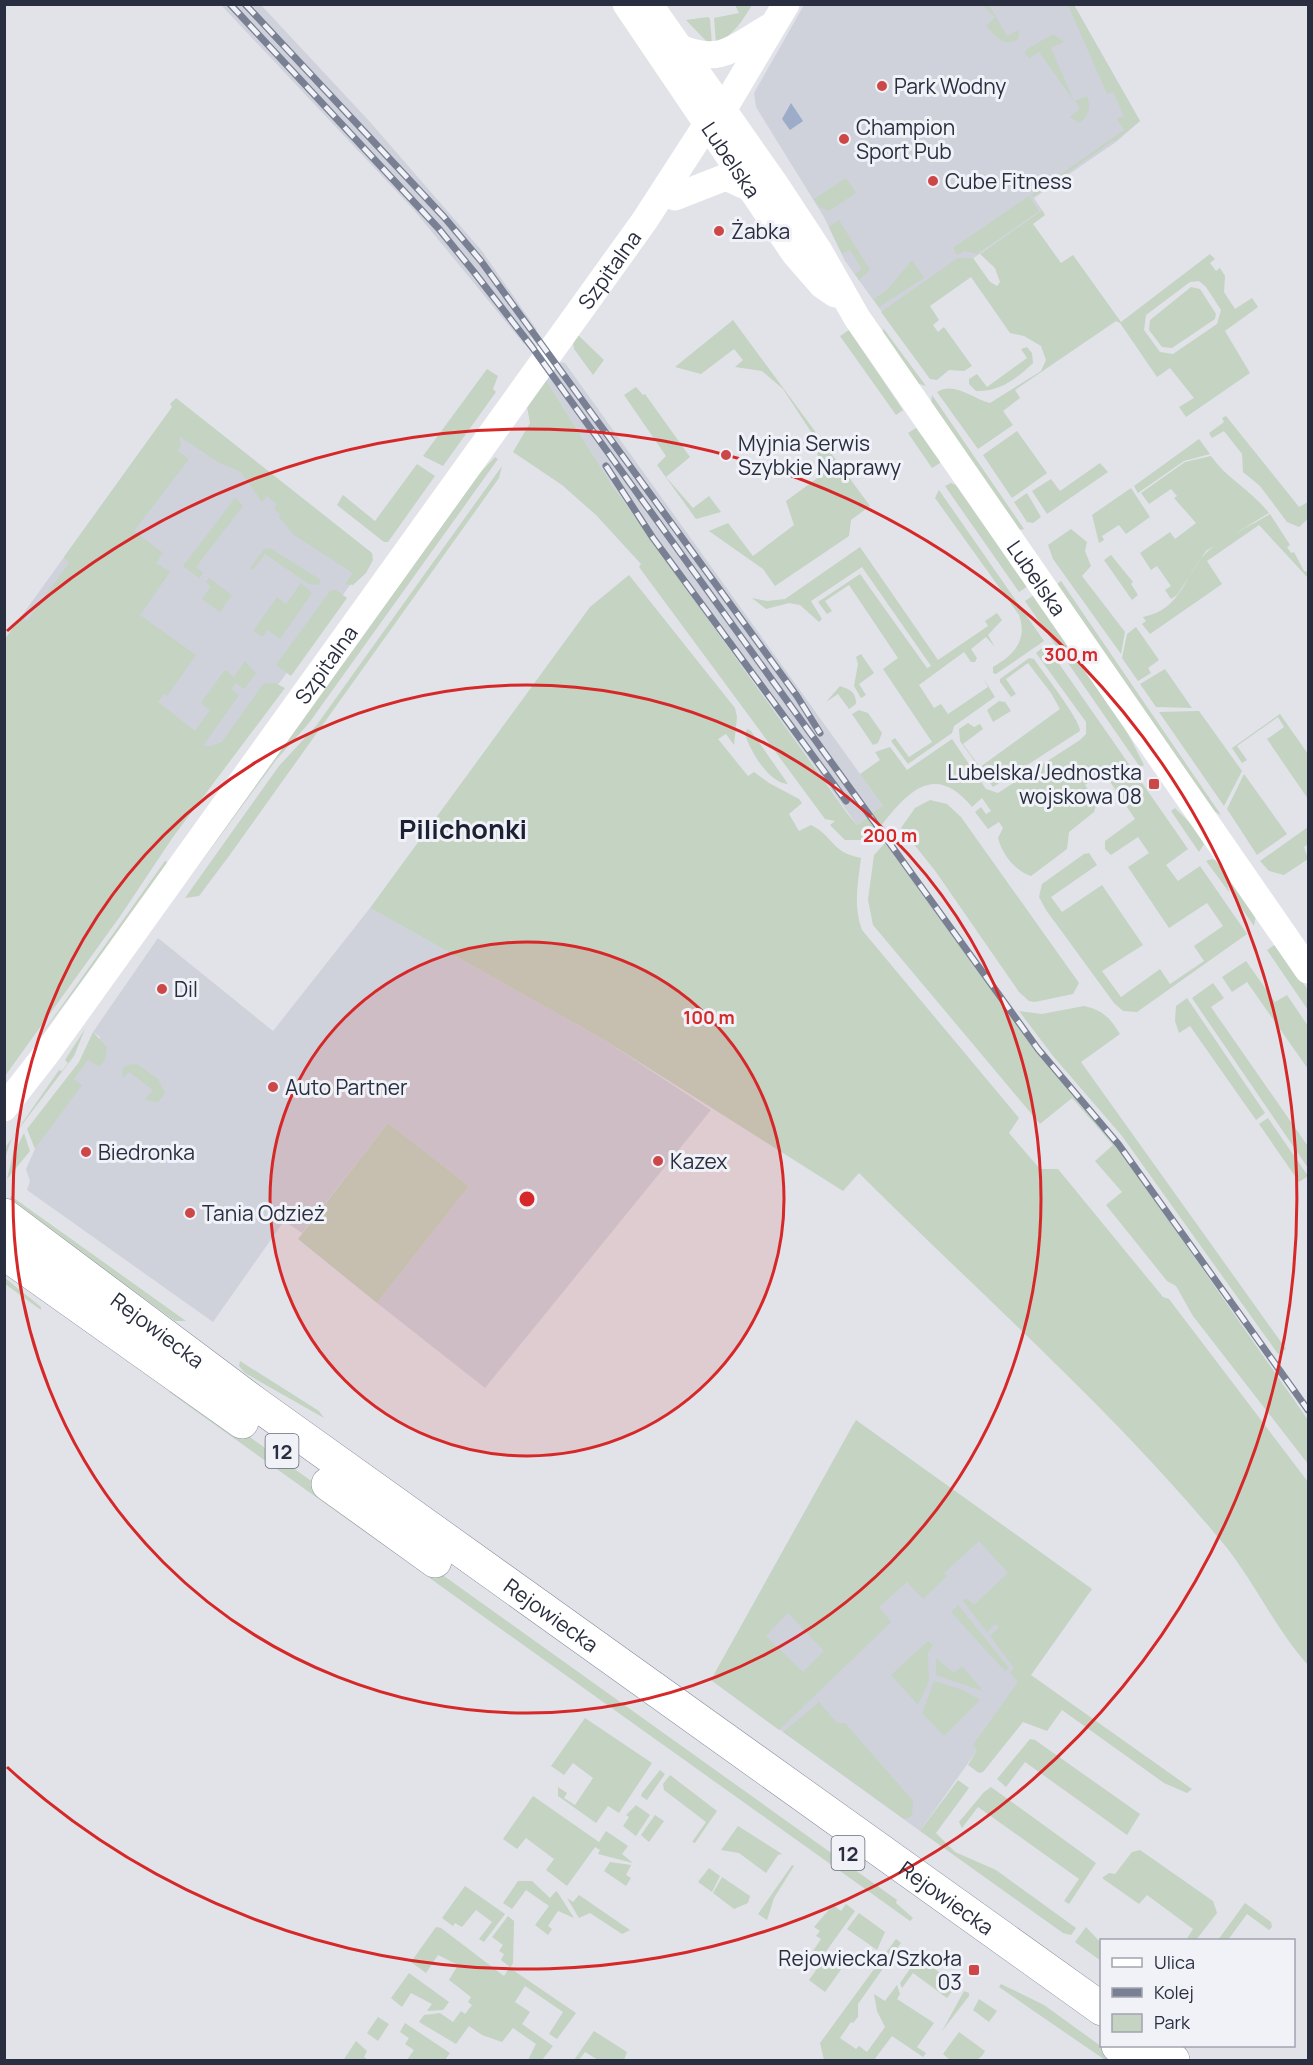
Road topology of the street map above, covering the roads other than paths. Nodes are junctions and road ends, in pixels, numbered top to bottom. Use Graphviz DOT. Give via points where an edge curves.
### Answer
graph roads {
  1 [pos="626,4"];
  2 [pos="649,4"];
  3 [pos="780,14"];
  4 [pos="681,48"];
  5 [pos="716,124"];
  6 [pos="752,189"];
  7 [pos="675,197"];
  8 [pos="645,220"];
  9 [pos="848,304"];
  10 [pos="1308,970"];
  11 [pos="4,1108"];
  12 [pos="4,1215"];
  13 [pos="4,1253"];
  14 [pos="1100,2008"];
  15 [pos="1100,2033"];
  16 [pos="1119,2047"];
  17 [pos="1153,2047"];
  18 [pos="1137,2061"];
  19 [pos="1173,2061"];
  1 -- 5 [label="main road, Lubelska"];
  2 -- 4 [label="main road, Lubelska"];
  3 -- 4 [label="main road" via="731,52 710,56"];
  3 -- 5 [label="main road"];
  4 -- 5 [label="main road, Lubelska"];
  5 -- 6 [label="main road, Lubelska"];
  5 -- 7 [label="main road, Szpitalna"];
  5 -- 8 [label="main road, Szpitalna"];
  5 -- 9 [label="main road, Lubelska" via="819,250"];
  6 -- 7 [label="main road" via="726,177"];
  6 -- 9 [label="main road, Lubelska" via="795,254 822,285"];
  7 -- 8 [label="main road, Szpitalna"];
  8 -- 11 [label="main road, Szpitalna"];
  9 -- 10 [label="main road, Lubelska"];
  12 -- 14 [label="highway, Rejowiecka / 12" via="255,1404"];
  13 -- 15 [label="highway, Rejowiecka / 12"];
  16 -- 18 [label="highway"];
  17 -- 19 [label="highway"];
}
